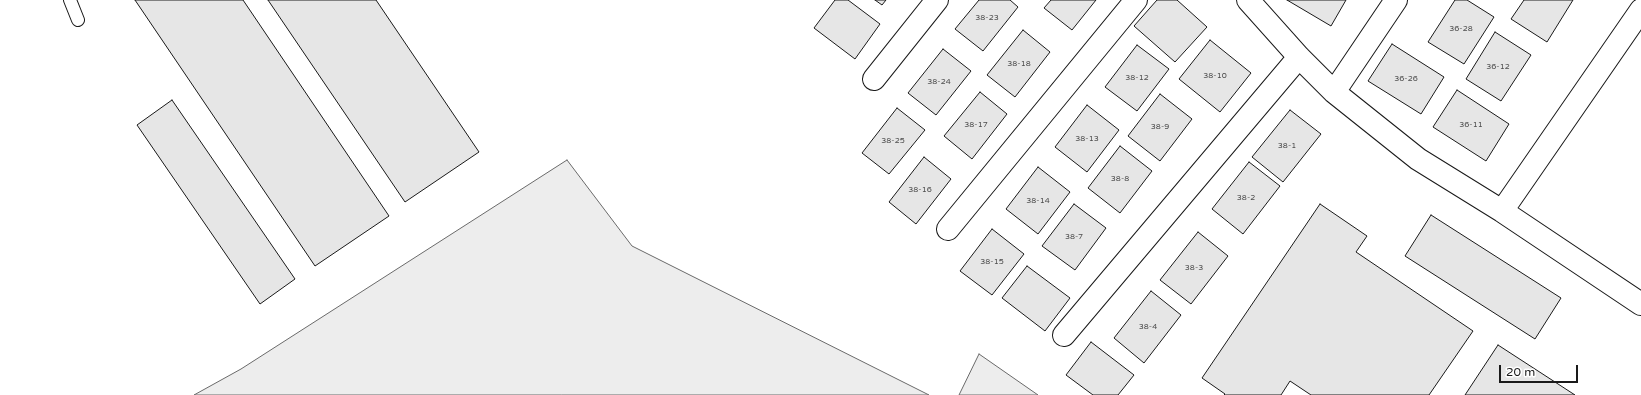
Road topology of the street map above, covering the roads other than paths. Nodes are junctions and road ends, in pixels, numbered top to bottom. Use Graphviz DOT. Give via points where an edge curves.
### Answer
graph roads {
  1 [pos="70,0"];
  2 [pos="937,0"];
  3 [pos="1136,0"];
  4 [pos="1248,0"];
  5 [pos="1396,0"];
  6 [pos="1641,10"];
  7 [pos="78,20"];
  8 [pos="1299,57"];
  9 [pos="874,79"];
  10 [pos="1334,92"];
  11 [pos="1502,211"];
  12 [pos="948,229"];
  13 [pos="1641,304"];
  14 [pos="1064,335"];
  1 -- 7 [label="lane"];
  2 -- 9 [label="street"];
  3 -- 12 [label="street"];
  4 -- 8 [label="street"];
  5 -- 10 [label="street"];
  6 -- 11 [label="street"];
  8 -- 10 [label="street"];
  8 -- 14 [label="street"];
  10 -- 11 [label="street" via="1418,159"];
  11 -- 13 [label="street"];
}
